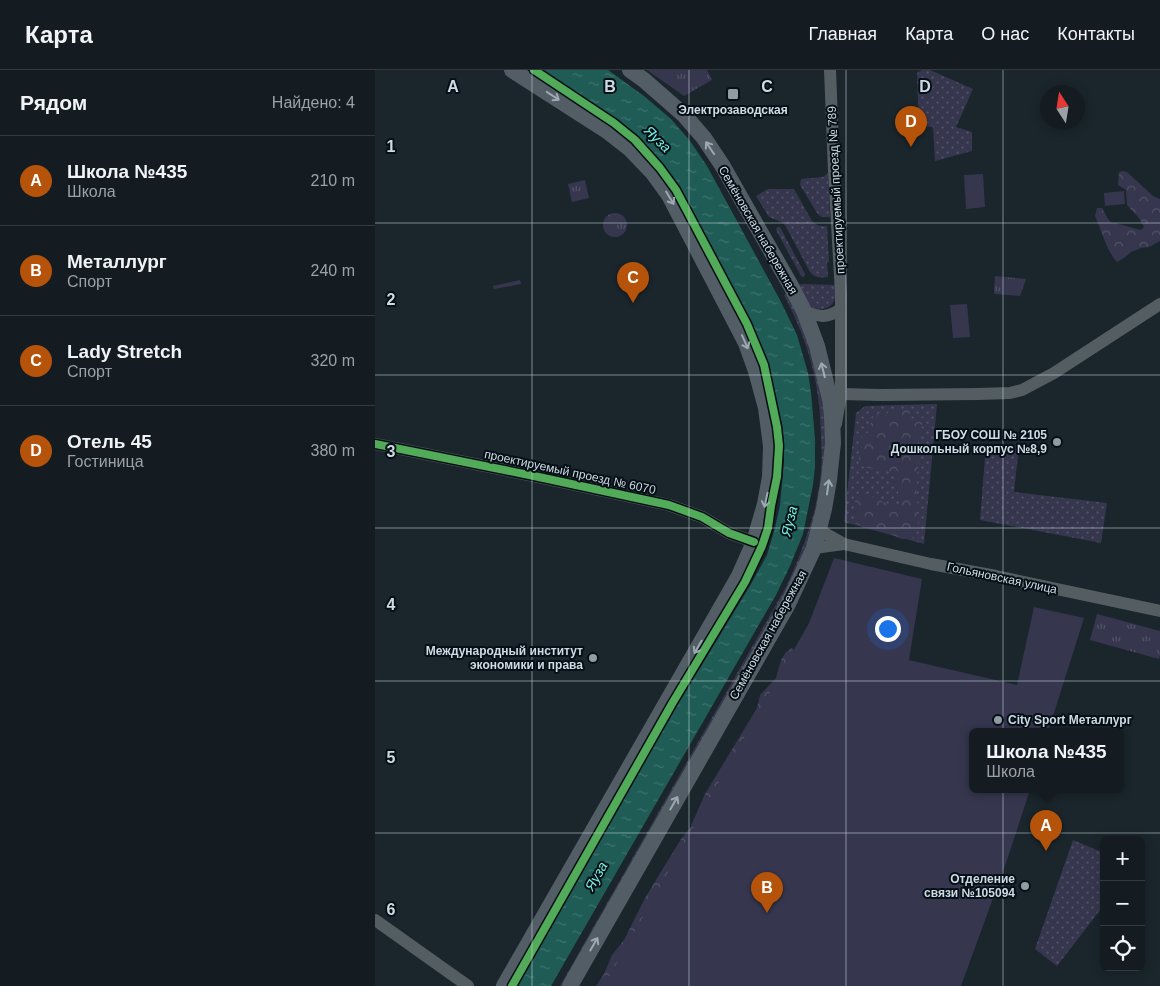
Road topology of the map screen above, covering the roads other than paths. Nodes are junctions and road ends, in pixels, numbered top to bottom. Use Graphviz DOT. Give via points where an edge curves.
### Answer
graph roads {
  1 [pos="512,70"];
  2 [pos="630,70"];
  3 [pos="830,70"];
  4 [pos="1160,304"];
  5 [pos="841,309"];
  6 [pos="804,312"];
  7 [pos="841,394"];
  8 [pos="833,443"];
  9 [pos="375,444"];
  10 [pos="819,530"];
  11 [pos="754,542"];
  12 [pos="844,544"];
  13 [pos="814,548"];
  14 [pos="1160,611"];
  15 [pos="375,920"];
  16 [pos="469,985"];
  17 [pos="504,986"];
  18 [pos="570,986"];
  1 -- 11 [label="main road, one-way" via="607,131 649,168 669,195 735,320 756,371 766,408 771,446 770,477"];
  6 -- 2 [label="main road, Семёновская набережная, one-way" via="704,138 677,109"];
  3 -- 5 [label="street, проектируемый проезд № 789"];
  4 -- 7 [label="street" via="1022,390 978,394"];
  5 -- 6 [label="street" via="818,317"];
  5 -- 7 [label="street, проектируемый проезд № 789"];
  8 -- 6 [label="main road, Семёновская набережная, one-way" via="830,399 817,346"];
  7 -- 8 [label="street, проектируемый проезд № 789"];
  10 -- 8 [label="main road, Семёновская набережная, one-way"];
  9 -- 11 [label="street, проектируемый проезд № 6070" via="669,505"];
  10 -- 12 [label="street, Гольяновская улица"];
  10 -- 13 [label="main road, Семёновская набережная"];
  11 -- 17 [label="main road, one-way" via="739,576"];
  12 -- 13 [label="street, Гольяновская улица"];
  12 -- 14 [label="street, Гольяновская улица"];
  18 -- 13 [label="main road, Семёновская набережная, one-way" via="788,604"];
  15 -- 16 [label="street"];
}
